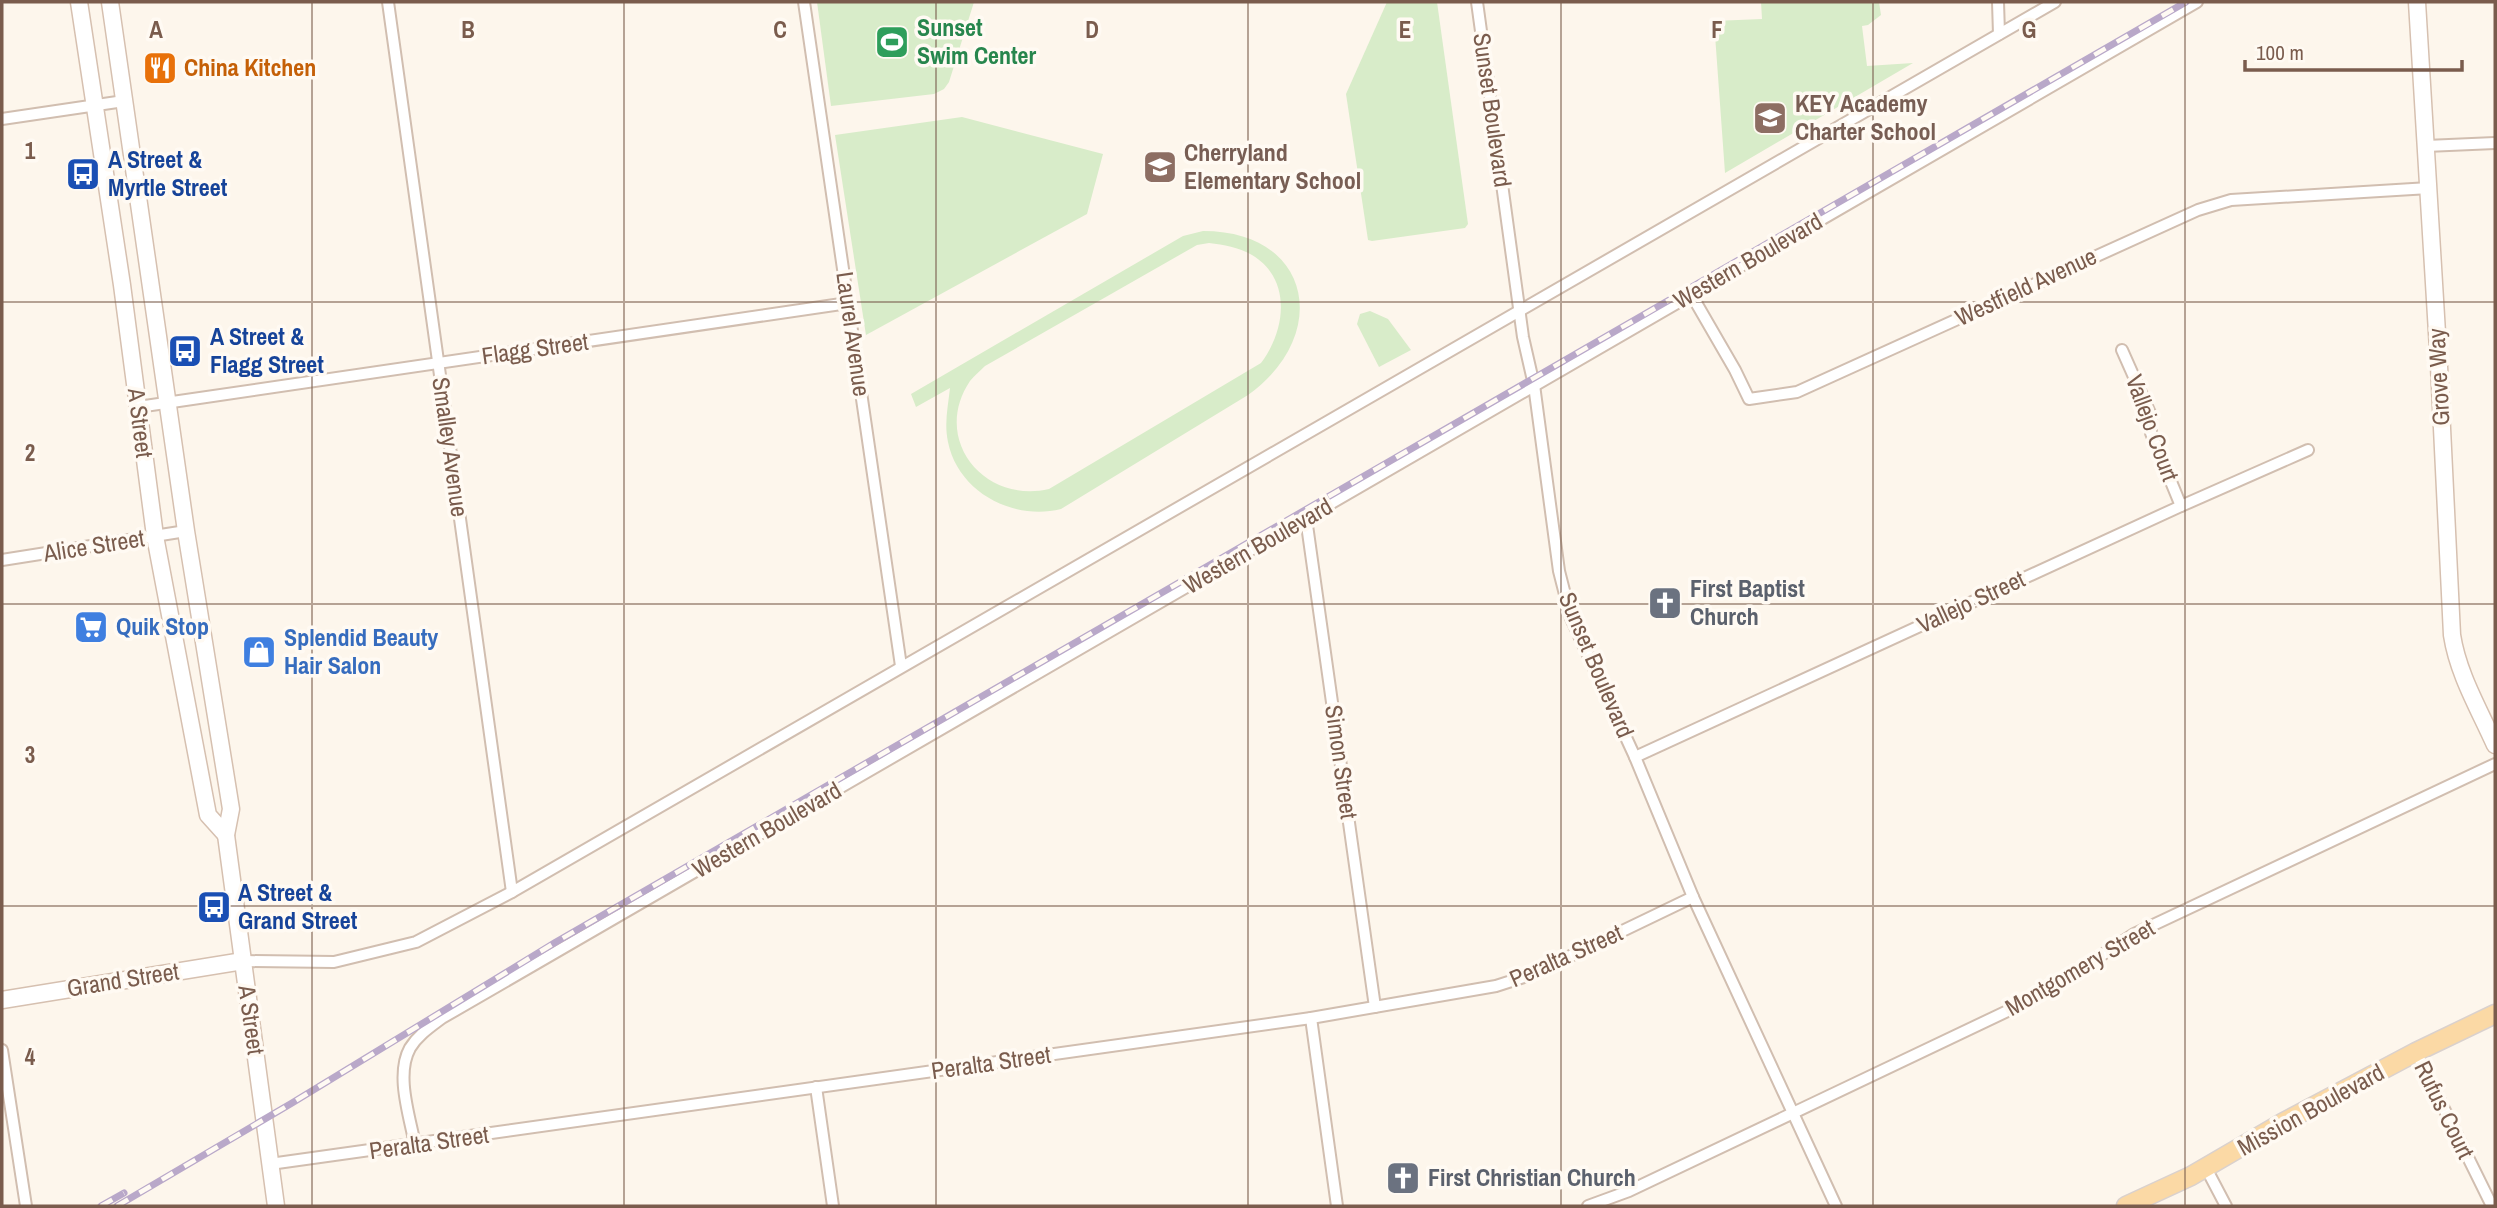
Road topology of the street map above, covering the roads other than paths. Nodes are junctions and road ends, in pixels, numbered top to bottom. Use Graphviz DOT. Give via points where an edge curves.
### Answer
graph roads {
  1 [pos="79,2"];
  2 [pos="110,2"];
  3 [pos="388,2"];
  4 [pos="804,2"];
  5 [pos="1477,2"];
  6 [pos="1998,2"];
  7 [pos="2054,2"];
  8 [pos="2197,2"];
  9 [pos="2417,2"];
  10 [pos="1999,34"];
  11 [pos="124,101"];
  12 [pos="94,106"];
  13 [pos="2,119"];
  14 [pos="2495,143"];
  15 [pos="2426,146"];
  16 [pos="2429,188"];
  17 [pos="1691,294"];
  18 [pos="848,303"];
  19 [pos="1521,312"];
  20 [pos="2122,350"];
  21 [pos="439,363"];
  22 [pos="1534,385"];
  23 [pos="168,403"];
  24 [pos="138,407"];
  25 [pos="2308,450"];
  26 [pos="2181,506"];
  27 [pos="1306,518"];
  28 [pos="186,531"];
  29 [pos="155,536"];
  30 [pos="2,560"];
  31 [pos="901,666"];
  32 [pos="2495,745"];
  33 [pos="1634,757"];
  34 [pos="2495,764"];
  35 [pos="226,835"];
  36 [pos="513,892"];
  37 [pos="1693,897"];
  38 [pos="243,961"];
  39 [pos="2,1000"];
  40 [pos="1376,1007"];
  41 [pos="2495,1014"];
  42 [pos="1311,1018"];
  43 [pos="2,1050"];
  44 [pos="2416,1052"];
  45 [pos="816,1087"];
  46 [pos="1793,1113"];
  47 [pos="415,1145"];
  48 [pos="270,1164"];
  49 [pos="2206,1168"];
  50 [pos="26,1206"];
  51 [pos="276,1206"];
  52 [pos="833,1206"];
  53 [pos="1337,1206"];
  54 [pos="1588,1206"];
  55 [pos="1836,1206"];
  56 [pos="2126,1206"];
  57 [pos="2226,1206"];
  58 [pos="2491,1206"];
  1 -- 12 [label="main road, A Street"];
  2 -- 11 [label="main road, A Street"];
  3 -- 21 [label="street, Smalley Avenue"];
  4 -- 18 [label="street, Laurel Avenue"];
  5 -- 19 [label="street, Sunset Boulevard"];
  6 -- 10 [label="street"];
  7 -- 10 [label="street"];
  8 -- 17 [label="street, Western Boulevard"];
  9 -- 15 [label="main road, Grove Way"];
  10 -- 19 [label="street"];
  11 -- 12 [label="street"];
  11 -- 23 [label="main road, A Street"];
  12 -- 13 [label="street"];
  12 -- 24 [label="main road, A Street"];
  14 -- 15 [label="street"];
  15 -- 16 [label="main road, Grove Way"];
  16 -- 17 [label="street, Westfield Avenue" via="2231,200 2198,210 1797,392 1749,399"];
  16 -- 32 [label="main road, Grove Way" via="2452,635 2455,655"];
  17 -- 22 [label="street, Western Boulevard"];
  18 -- 21 [label="street, Flagg Street"];
  18 -- 31 [label="street, Laurel Avenue"];
  19 -- 22 [label="street, Sunset Boulevard"];
  19 -- 31 [label="street"];
  20 -- 26 [label="street, Vallejo Court" via="2150,413 2151,433"];
  21 -- 23 [label="street, Flagg Street"];
  21 -- 36 [label="street, Smalley Avenue"];
  22 -- 27 [label="street, Western Boulevard"];
  22 -- 33 [label="street, Sunset Boulevard" via="1559,571 1571,618"];
  23 -- 24 [label="street, Flagg Street"];
  23 -- 28 [label="main road, A Street"];
  24 -- 29 [label="main road, A Street"];
  25 -- 26 [label="street, Vallejo Street"];
  26 -- 33 [label="street, Vallejo Street"];
  27 -- 40 [label="street, Simon Street"];
  27 -- 47 [label="street, Western Boulevard" via="442,1018 410,1049 404,1067"];
  28 -- 29 [label="street, Alice Street"];
  28 -- 35 [label="main road, A Street" via="231,810"];
  29 -- 30 [label="street, Alice Street"];
  29 -- 35 [label="main road, A Street" via="208,816"];
  31 -- 36 [label="street"];
  33 -- 37 [label="street, Sunset Boulevard"];
  34 -- 46 [label="street, Montgomery Street" via="2134,934 2039,996"];
  35 -- 38 [label="main road, A Street"];
  36 -- 38 [label="street" via="416,942 334,962"];
  37 -- 40 [label="street, Peralta Street" via="1514,981"];
  37 -- 46 [label="street, Sunset Boulevard"];
  38 -- 39 [label="main road, Grand Street"];
  38 -- 48 [label="main road, A Street"];
  40 -- 42 [label="street, Peralta Street"];
  41 -- 44 [label="main road, Mission Boulevard"];
  42 -- 45 [label="street, Peralta Street"];
  42 -- 53 [label="street"];
  43 -- 50 [label="street"];
  44 -- 49 [label="main road, Mission Boulevard"];
  44 -- 58 [label="street, Rufus Court"];
  45 -- 47 [label="street, Peralta Street"];
  45 -- 52 [label="street"];
  46 -- 54 [label="street, Montgomery Street"];
  46 -- 55 [label="street, Sunset Boulevard"];
  47 -- 48 [label="street, Peralta Street"];
  48 -- 51 [label="main road, A Street"];
  49 -- 56 [label="main road, Mission Boulevard"];
  49 -- 57 [label="street"];
}
